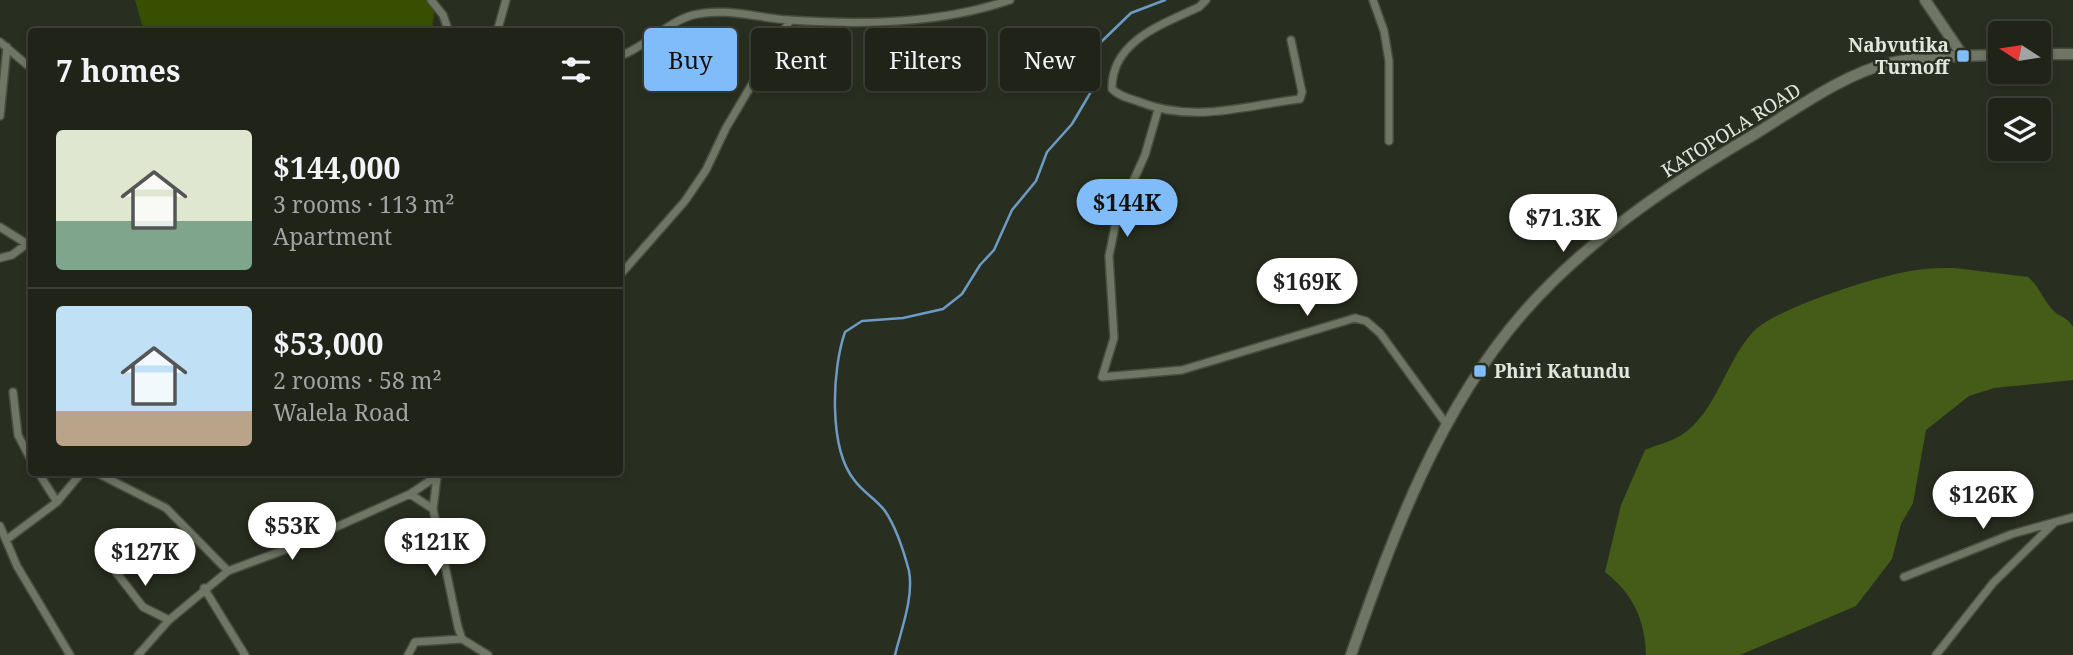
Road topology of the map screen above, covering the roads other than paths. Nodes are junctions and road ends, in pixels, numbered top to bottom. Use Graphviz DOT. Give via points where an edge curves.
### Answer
graph roads {
  1 [pos="431,0"];
  2 [pos="506,0"];
  3 [pos="1010,0"];
  4 [pos="1206,0"];
  5 [pos="1373,0"];
  6 [pos="1925,0"];
  7 [pos="790,20"];
  8 [pos="448,28"];
  9 [pos="498,28"];
  10 [pos="1291,40"];
  11 [pos="4,45"];
  12 [pos="2051,54"];
  13 [pos="2073,54"];
  14 [pos="1988,55"];
  15 [pos="623,56"];
  16 [pos="1963,56"];
  17 [pos="28,66"];
  18 [pos="1,95"];
  19 [pos="1158,110"];
  20 [pos="0,117"];
  21 [pos="1389,141"];
  22 [pos="0,227"];
  23 [pos="28,243"];
  24 [pos="28,245"];
  25 [pos="0,258"];
  26 [pos="623,272"];
  27 [pos="13,392"];
  28 [pos="1447,425"];
  29 [pos="28,454"];
  30 [pos="41,476"];
  31 [pos="79,476"];
  32 [pos="103,476"];
  33 [pos="438,476"];
  34 [pos="440,476"];
  35 [pos="410,494"];
  36 [pos="57,502"];
  37 [pos="433,509"];
  38 [pos="2073,517"];
  39 [pos="2055,522"];
  40 [pos="0,526"];
  41 [pos="4,540"];
  42 [pos="112,567"];
  43 [pos="228,571"];
  44 [pos="1904,577"];
  45 [pos="204,588"];
  46 [pos="169,620"];
  47 [pos="462,639"];
  48 [pos="70,655"];
  49 [pos="138,655"];
  50 [pos="245,655"];
  51 [pos="408,655"];
  52 [pos="488,655"];
  53 [pos="1351,655"];
  54 [pos="1936,655"];
  1 -- 8 [label="street"];
  2 -- 9 [label="street"];
  3 -- 7 [label="street" via="908,21"];
  4 -- 19 [label="street" via="1136,39 1123,54 1112,89"];
  5 -- 21 [label="street" via="1389,61"];
  6 -- 16 [label="street"];
  7 -- 15 [label="street" via="709,12 691,15"];
  7 -- 26 [label="street" via="706,170"];
  10 -- 19 [label="street" via="1303,92 1300,99 1218,114"];
  11 -- 17 [label="street"];
  11 -- 18 [label="street"];
  12 -- 13 [label="street"];
  14 -- 16 [label="street, KATOPOLA ROAD"];
  16 -- 28 [label="street, KATOPOLA ROAD" via="1914,58 1867,71 1674,184 1607,235 1526,310 1496,347"];
  18 -- 20 [label="street"];
  19 -- 28 [label="street" via="1145,155 1117,217 1109,256 1114,338 1102,377 1182,370 1355,318 1380,332"];
  22 -- 23 [label="street"];
  24 -- 25 [label="street"];
  27 -- 29 [label="street" via="18,435"];
  28 -- 53 [label="street, KATOPOLA ROAD" via="1408,505"];
  30 -- 36 [label="street"];
  31 -- 36 [label="street"];
  32 -- 43 [label="street" via="166,508"];
  33 -- 35 [label="street"];
  34 -- 37 [label="street"];
  35 -- 37 [label="street"];
  35 -- 43 [label="street"];
  36 -- 41 [label="street"];
  37 -- 47 [label="street"];
  38 -- 39 [label="street"];
  39 -- 44 [label="street"];
  39 -- 54 [label="street" via="1993,583"];
  40 -- 41 [label="street"];
  41 -- 48 [label="street"];
  42 -- 46 [label="street" via="143,607"];
  43 -- 45 [label="street"];
  45 -- 46 [label="street"];
  45 -- 50 [label="street"];
  46 -- 49 [label="street"];
  47 -- 51 [label="street" via="415,642"];
  47 -- 52 [label="street"];
}
